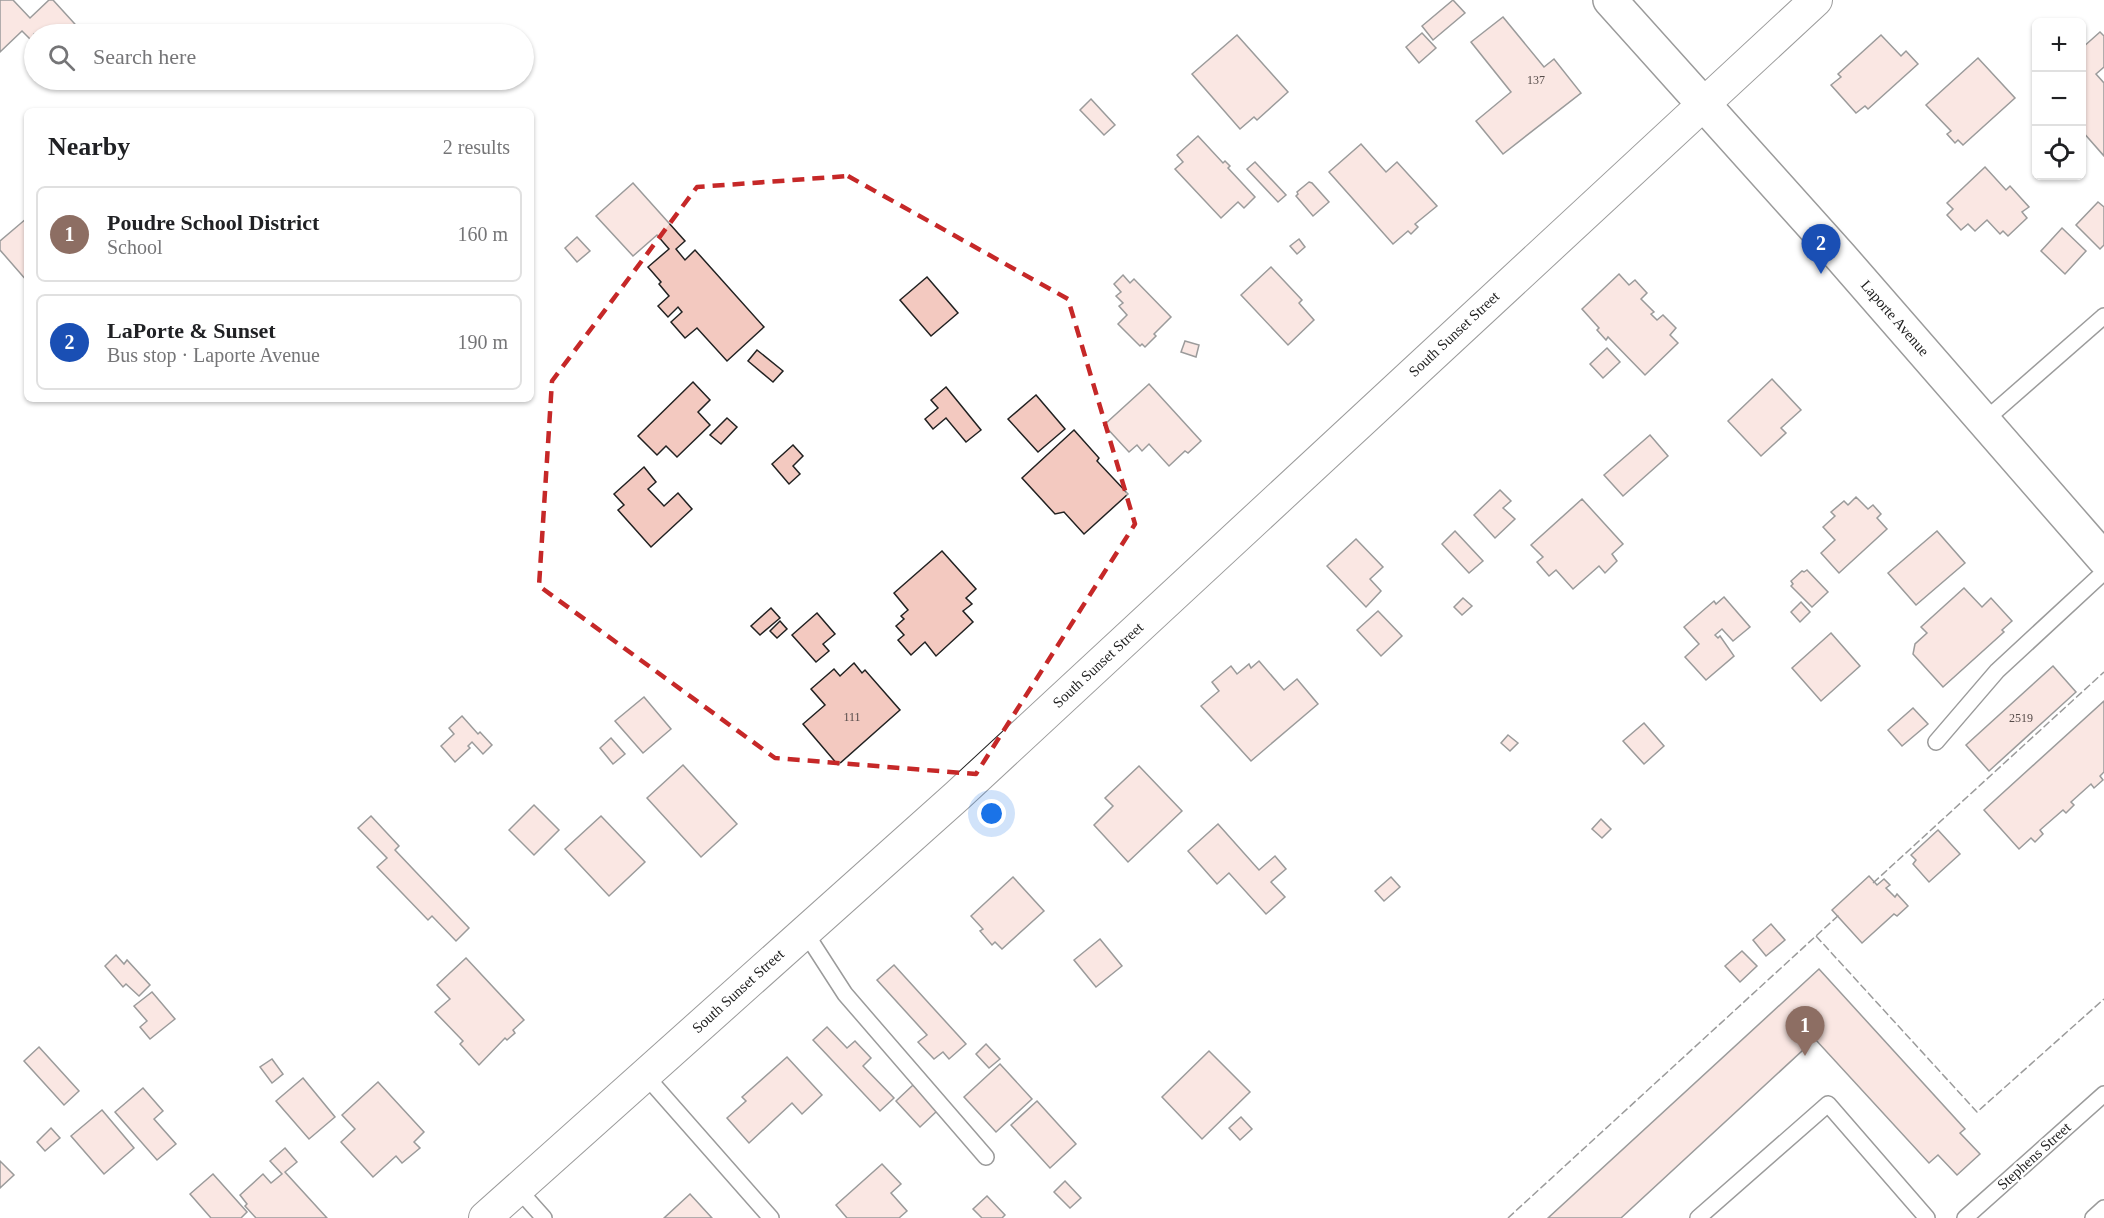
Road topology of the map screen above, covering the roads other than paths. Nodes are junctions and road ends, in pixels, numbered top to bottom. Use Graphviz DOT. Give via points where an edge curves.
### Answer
graph roads {
  1 [pos="1610,0"];
  2 [pos="1816,0"];
  3 [pos="1703,103"];
  4 [pos="2104,316"];
  5 [pos="1984,421"];
  6 [pos="2104,558"];
  7 [pos="2104,572"];
  8 [pos="1935,742"];
  9 [pos="805,932"];
  10 [pos="645,1075"];
  11 [pos="2104,1094"];
  12 [pos="986,1157"];
  13 [pos="518,1189"];
  14 [pos="2104,1208"];
  15 [pos="485,1218"];
  16 [pos="544,1218"];
  17 [pos="771,1218"];
  18 [pos="1698,1218"];
  19 [pos="1927,1218"];
  20 [pos="1965,1218"];
  21 [pos="2093,1218"];
  1 -- 3 [label="street, Laporte Avenue"];
  2 -- 3 [label="street, South Sunset Street"];
  3 -- 5 [label="street, Laporte Avenue"];
  3 -- 9 [label="street, South Sunset Street"];
  4 -- 5 [label="lane"];
  5 -- 6 [label="street, Laporte Avenue"];
  7 -- 8 [label="lane" via="1997,671"];
  9 -- 10 [label="street, South Sunset Street"];
  9 -- 12 [label="lane" via="845,994"];
  10 -- 13 [label="street, South Sunset Street"];
  10 -- 17 [label="lane"];
  11 -- 20 [label="lane, Stephens Street"];
  13 -- 15 [label="street, South Sunset Street"];
  13 -- 16 [label="lane"];
  14 -- 21 [label="lane"];
  18 -- 19 [label="lane" via="1828,1104"];
}
